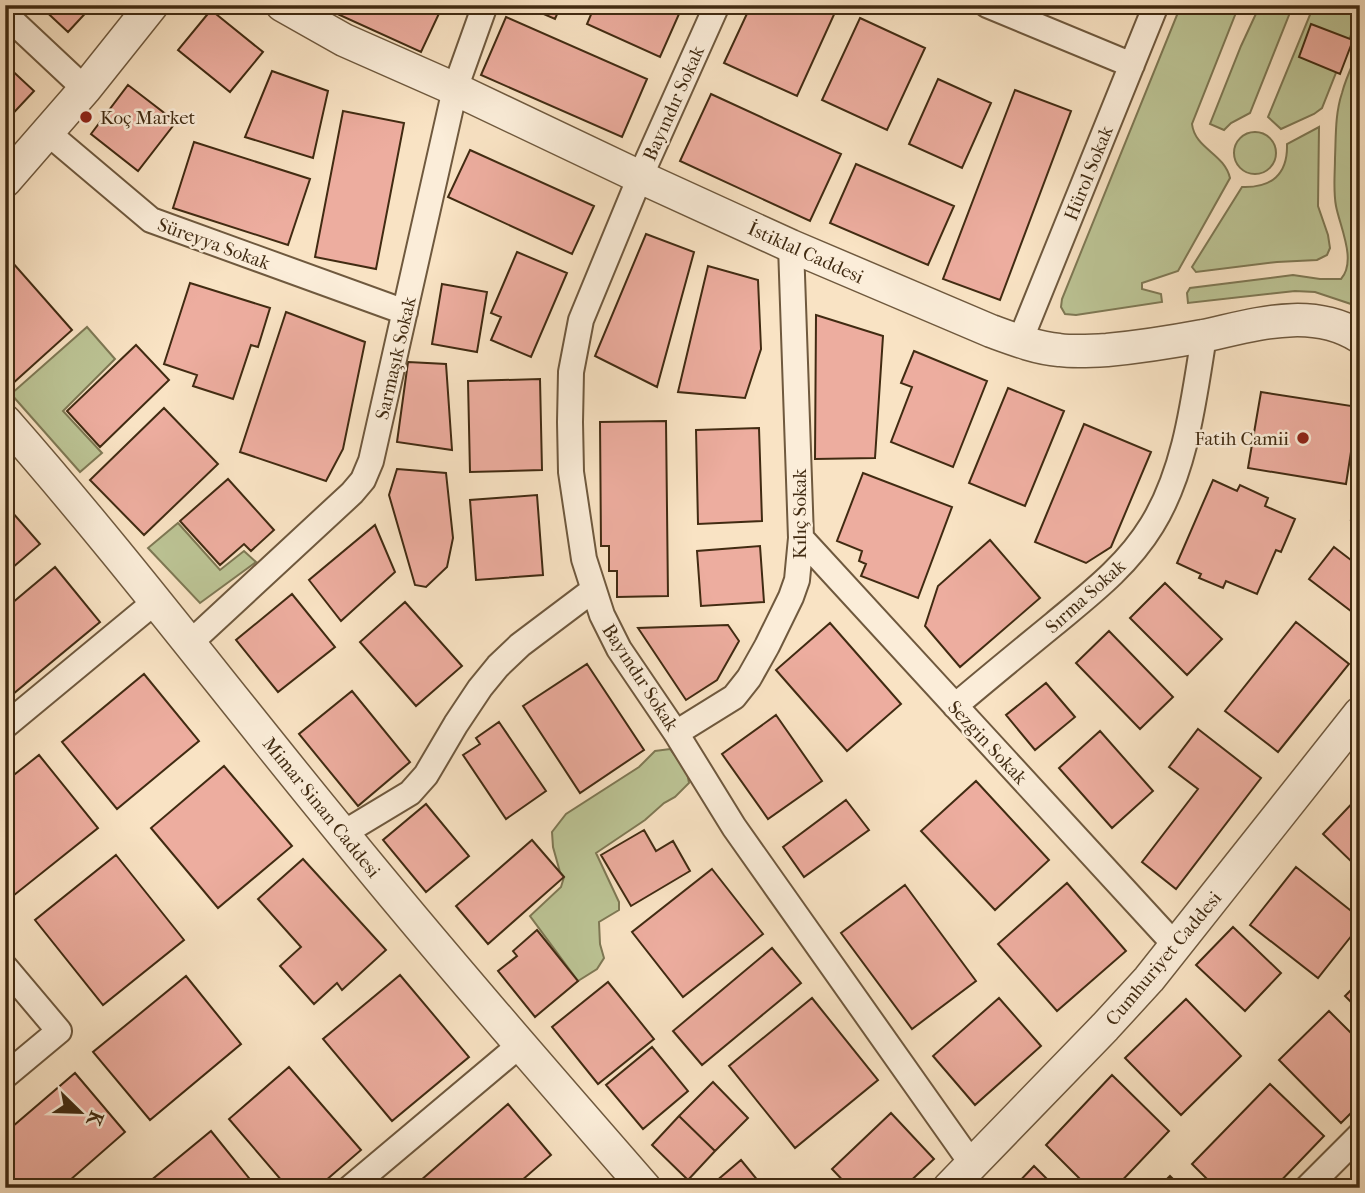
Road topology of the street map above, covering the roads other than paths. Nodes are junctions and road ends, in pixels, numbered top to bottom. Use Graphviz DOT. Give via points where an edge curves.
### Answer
graph roads {
  1 [pos="152,5"];
  2 [pos="282,5"];
  3 [pos="485,5"];
  4 [pos="717,5"];
  5 [pos="987,5"];
  6 [pos="1156,5"];
  7 [pos="5,14"];
  8 [pos="1132,65"];
  9 [pos="85,89"];
  10 [pos="455,89"];
  11 [pos="48,133"];
  12 [pos="640,177"];
  13 [pos="5,181"];
  14 [pos="791,246"];
  15 [pos="405,312"];
  16 [pos="1204,336"];
  17 [pos="1360,337"];
  18 [pos="1020,341"];
  19 [pos="5,421"];
  20 [pos="801,538"];
  21 [pos="593,590"];
  22 [pos="156,601"];
  23 [pos="190,643"];
  24 [pos="955,706"];
  25 [pos="1360,713"];
  26 [pos="5,726"];
  27 [pos="676,733"];
  28 [pos="342,834"];
  29 [pos="1176,946"];
  30 [pos="5,967"];
  31 [pos="520,1045"];
  32 [pos="5,1076"];
  33 [pos="1360,1135"];
  34 [pos="972,1164"];
  35 [pos="350,1188"];
  36 [pos="645,1188"];
  37 [pos="950,1188"];
  38 [pos="1307,1188"];
  1 -- 9 [label="street"];
  2 -- 10 [label="street, İstiklal Caddesi" via="344,40"];
  3 -- 10 [label="street, Sarmaşık Sokak"];
  4 -- 12 [label="street, Bayındır Sokak"];
  5 -- 8 [label="street"];
  6 -- 8 [label="street, Hürol Sokak"];
  7 -- 9 [label="street"];
  8 -- 18 [label="street, Hürol Sokak"];
  9 -- 11 [label="street"];
  10 -- 12 [label="street, İstiklal Caddesi"];
  10 -- 15 [label="street, Sarmaşık Sokak"];
  11 -- 13 [label="street"];
  11 -- 15 [label="street, Süreyya Sokak" via="151,220"];
  12 -- 14 [label="street, İstiklal Caddesi"];
  12 -- 21 [label="street, Bayındır Sokak" via="581,320 571,372 571,472"];
  14 -- 18 [label="street, İstiklal Caddesi"];
  14 -- 20 [label="street, Kılıç Sokak"];
  15 -- 23 [label="street, Sarmaşık Sokak" via="363,480"];
  16 -- 17 [label="street, İstiklal Caddesi" via="1248,325 1314,320"];
  16 -- 18 [label="street, İstiklal Caddesi" via="1084,351"];
  16 -- 24 [label="street, Sırma Sokak" via="1185,441 1153,524 1112,575"];
  19 -- 22 [label="street, Mimar Sinan Caddesi"];
  20 -- 24 [label="street, Sezgin Sokak"];
  20 -- 27 [label="street, Kılıç Sokak" via="791,597 748,678 723,705"];
  21 -- 27 [label="street, Bayındır Sokak" via="619,649"];
  21 -- 28 [label="street" via="498,666 410,793"];
  22 -- 23 [label="street, Mimar Sinan Caddesi"];
  22 -- 26 [label="street"];
  23 -- 28 [label="street, Mimar Sinan Caddesi"];
  24 -- 29 [label="street, Sezgin Sokak"];
  25 -- 29 [label="street, Cumhuriyet Caddesi"];
  27 -- 34 [label="street, Bayındır Sokak" via="734,827"];
  28 -- 31 [label="street, Mimar Sinan Caddesi"];
  29 -- 34 [label="street, Cumhuriyet Caddesi" via="1105,1027"];
  30 -- 32 [label="street" via="59,1031"];
  31 -- 35 [label="street"];
  31 -- 36 [label="street, Mimar Sinan Caddesi"];
  33 -- 38 [label="street"];
  34 -- 37 [label="street, Cumhuriyet Caddesi"];
}
